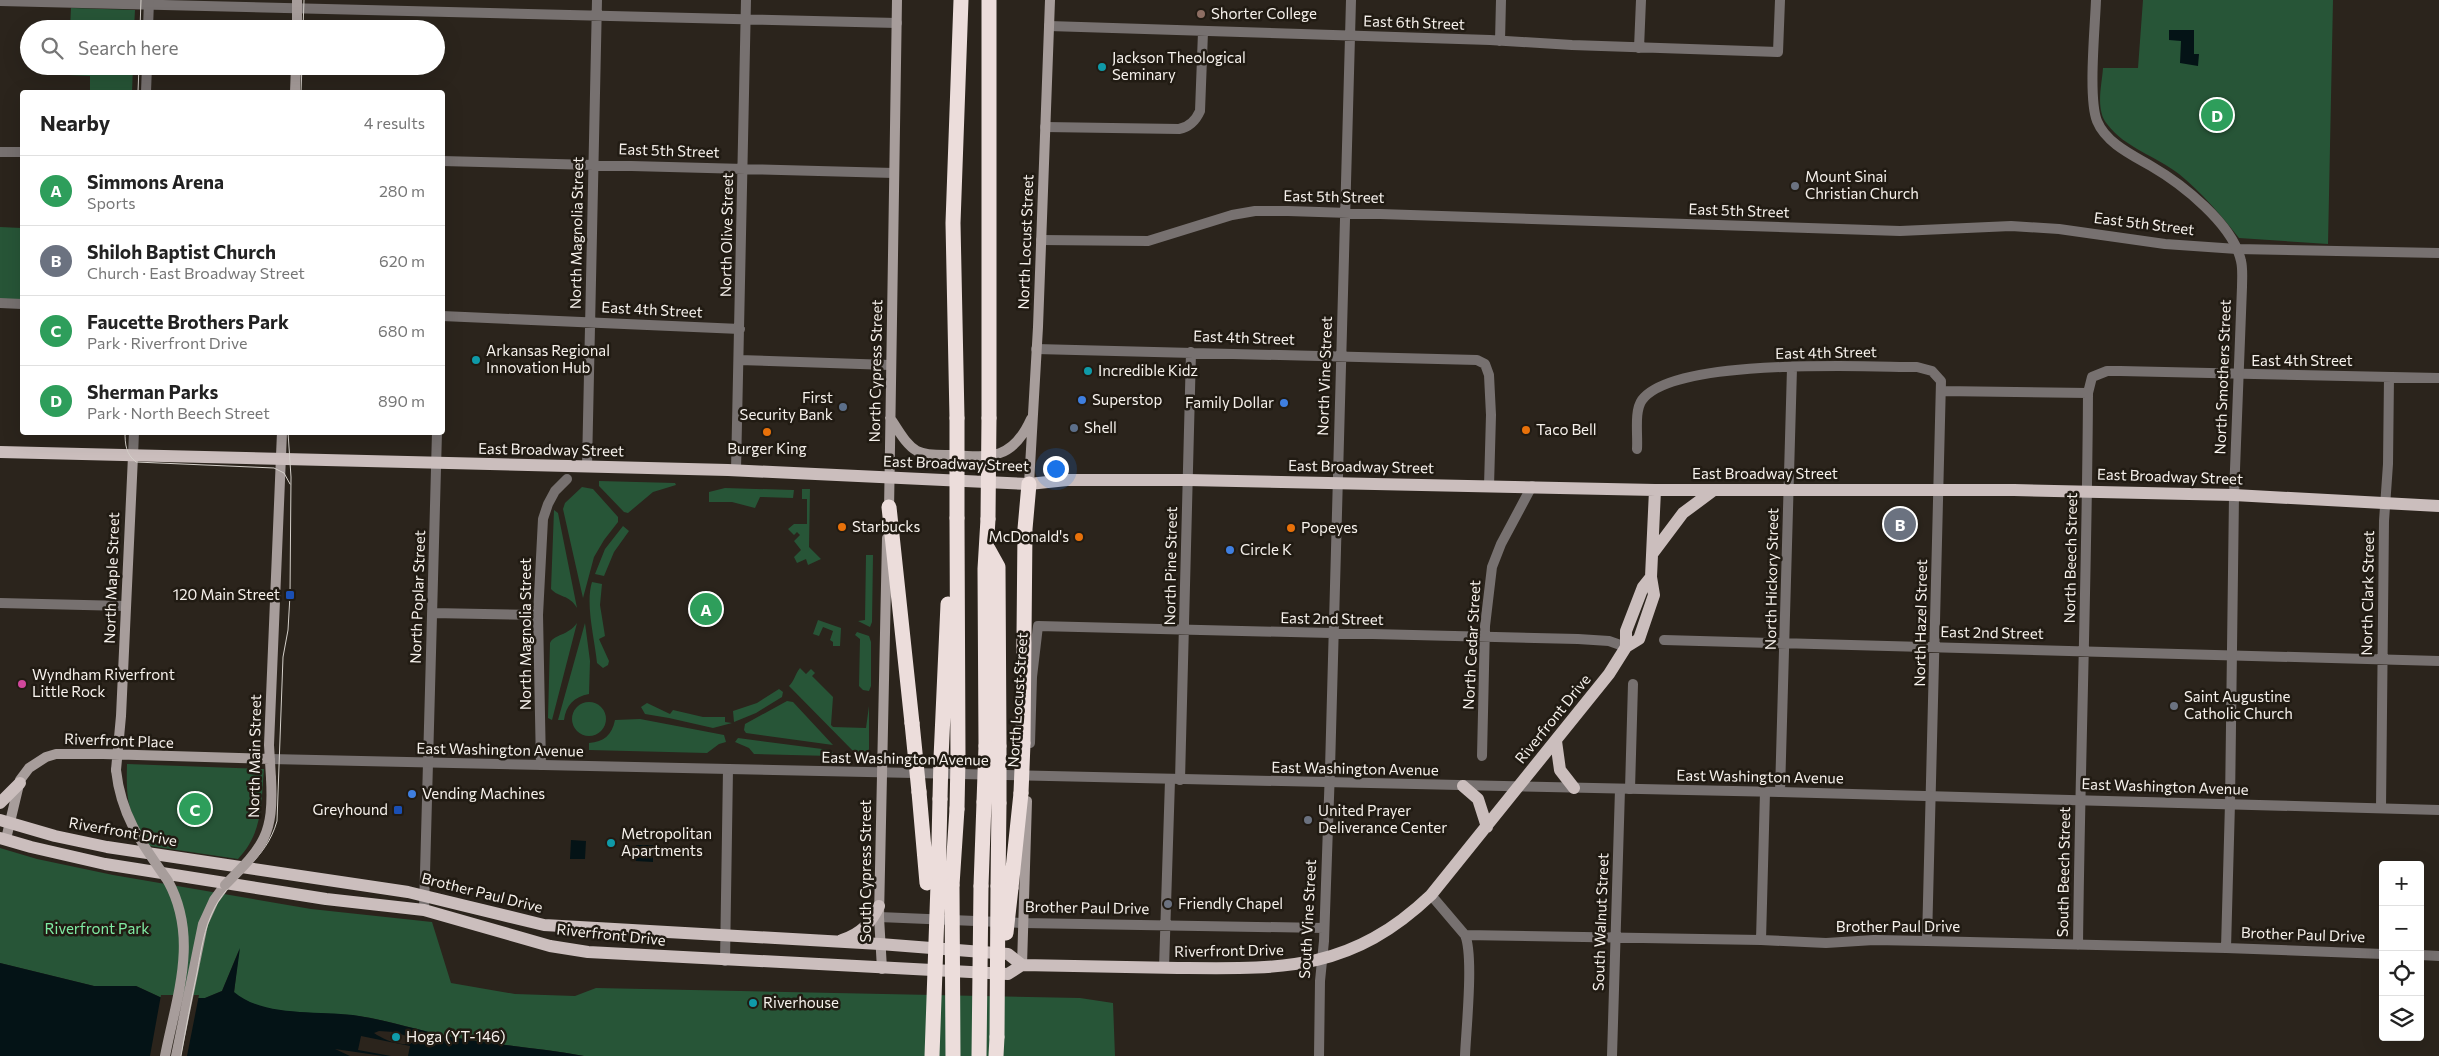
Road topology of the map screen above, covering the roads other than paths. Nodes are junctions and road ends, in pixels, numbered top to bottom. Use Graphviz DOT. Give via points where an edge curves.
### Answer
graph roads {
  1 [pos="597,0"];
  2 [pos="746,0"];
  3 [pos="897,0"];
  4 [pos="961,0"];
  5 [pos="989,0"];
  6 [pos="1050,0"];
  7 [pos="1351,0"];
  8 [pos="1502,0"];
  9 [pos="1641,0"];
  10 [pos="1780,0"];
  11 [pos="2096,0"];
  12 [pos="0,1"];
  13 [pos="149,2"];
  14 [pos="297,4"];
  15 [pos="596,15"];
  16 [pos="746,19"];
  17 [pos="148,20"];
  18 [pos="297,20"];
  19 [pos="897,23"];
  20 [pos="1049,26"];
  21 [pos="1203,32"];
  22 [pos="1350,36"];
  23 [pos="1500,41"];
  24 [pos="1640,48"];
  25 [pos="147,75"];
  26 [pos="296,75"];
  27 [pos="146,90"];
  28 [pos="295,90"];
  29 [pos="1045,127"];
  30 [pos="0,152"];
  31 [pos="20,152"];
  32 [pos="445,161"];
  33 [pos="593,164"];
  34 [pos="743,169"];
  35 [pos="894,173"];
  36 [pos="1346,213"];
  37 [pos="1041,240"];
  38 [pos="2237,249"];
  39 [pos="2439,253"];
  40 [pos="0,303"];
  41 [pos="20,304"];
  42 [pos="445,316"];
  43 [pos="590,322"];
  44 [pos="740,329"];
  45 [pos="1036,349"];
  46 [pos="1191,352"];
  47 [pos="1340,357"];
  48 [pos="739,360"];
  49 [pos="890,365"];
  50 [pos="1792,368"];
  51 [pos="2238,375"];
  52 [pos="2388,377"];
  53 [pos="2439,378"];
  54 [pos="1941,391"];
  55 [pos="2088,393"];
  56 [pos="1033,415"];
  57 [pos="890,417"];
  58 [pos="134,435"];
  59 [pos="282,435"];
  60 [pos="437,435"];
  61 [pos="1638,449"];
  62 [pos="0,452"];
  63 [pos="133,456"];
  64 [pos="282,460"];
  65 [pos="436,464"];
  66 [pos="587,467"];
  67 [pos="736,470"];
  68 [pos="890,478"];
  69 [pos="566,479"];
  70 [pos="1188,480"];
  71 [pos="1337,483"];
  72 [pos="1029,484"];
  73 [pos="1489,486"];
  74 [pos="1532,486"];
  75 [pos="1938,489"];
  76 [pos="1655,490"];
  77 [pos="1714,490"];
  78 [pos="1789,491"];
  79 [pos="2088,491"];
  80 [pos="2234,495"];
  81 [pos="2385,503"];
  82 [pos="2439,506"];
  83 [pos="889,507"];
  84 [pos="957,518"];
  85 [pos="1653,552"];
  86 [pos="0,603"];
  87 [pos="126,606"];
  88 [pos="432,613"];
  89 [pos="538,615"];
  90 [pos="1038,626"];
  91 [pos="1184,631"];
  92 [pos="1334,634"];
  93 [pos="1485,638"];
  94 [pos="1664,640"];
  95 [pos="1786,643"];
  96 [pos="1626,646"];
  97 [pos="1935,647"];
  98 [pos="2084,650"];
  99 [pos="2231,654"];
  100 [pos="2382,659"];
  101 [pos="2439,661"];
  102 [pos="1633,684"];
  103 [pos="1556,741"];
  104 [pos="993,746"];
  105 [pos="117,755"];
  106 [pos="1482,756"];
  107 [pos="270,759"];
  108 [pos="429,763"];
  109 [pos="542,765"];
  110 [pos="728,769"];
  111 [pos="881,773"];
  112 [pos="1028,776"];
  113 [pos="1175,780"];
  114 [pos="20,783"];
  115 [pos="1329,783"];
  116 [pos="1463,786"];
  117 [pos="1519,787"];
  118 [pos="1574,788"];
  119 [pos="1625,789"];
  120 [pos="1766,792"];
  121 [pos="1780,792"];
  122 [pos="1930,796"];
  123 [pos="2080,799"];
  124 [pos="0,803"];
  125 [pos="2230,803"];
  126 [pos="2381,808"];
  127 [pos="2439,810"];
  128 [pos="5,822"];
  129 [pos="1487,827"];
  130 [pos="3,838"];
  131 [pos="233,866"];
  132 [pos="939,884"];
  133 [pos="1005,887"];
  134 [pos="1431,895"];
  135 [pos="424,896"];
  136 [pos="424,910"];
  137 [pos="879,911"];
  138 [pos="1023,923"];
  139 [pos="1165,926"];
  140 [pos="1324,928"];
  141 [pos="726,935"];
  142 [pos="1465,935"];
  143 [pos="1615,937"];
  144 [pos="1761,940"];
  145 [pos="1927,941"];
  146 [pos="837,942"];
  147 [pos="880,944"];
  148 [pos="2078,945"];
  149 [pos="2226,948"];
  150 [pos="2379,954"];
  151 [pos="2424,955"];
  152 [pos="2439,956"];
  153 [pos="1323,960"];
  154 [pos="725,961"];
  155 [pos="1022,965"];
  156 [pos="1164,968"];
  157 [pos="882,969"];
  158 [pos="165,1056"];
  159 [pos="176,1056"];
  160 [pos="932,1056"];
  161 [pos="953,1056"];
  162 [pos="979,1056"];
  163 [pos="996,1056"];
  164 [pos="1319,1056"];
  165 [pos="1465,1056"];
  166 [pos="1612,1056"];
  1 -- 15 [label="street, North Magnolia Street"];
  2 -- 16 [label="street, North Olive Street"];
  3 -- 19 [label="main road, North Cypress Street"];
  4 -- 84 [label="highway, bridge" via="954,223"];
  5 -- 104 [label="highway, bridge" via="990,418 985,569"];
  6 -- 20 [label="main road, North Locust Street"];
  7 -- 22 [label="street, North Vine Street"];
  8 -- 23 [label="street"];
  9 -- 24 [label="street"];
  10 -- 24 [label="street, East 6th Street" via="1778,52"];
  11 -- 38 [label="street, North Smothers Street" via="2094,100 2098,123 2115,144 2180,185 2218,223"];
  12 -- 13 [label="street"];
  13 -- 14 [label="street"];
  13 -- 17 [label="street"];
  14 -- 15 [label="street"];
  14 -- 18 [label="main road"];
  15 -- 16 [label="street"];
  15 -- 33 [label="street, North Magnolia Street"];
  16 -- 19 [label="street"];
  16 -- 34 [label="street, North Olive Street"];
  19 -- 35 [label="main road, North Cypress Street"];
  20 -- 21 [label="street, East 6th Street"];
  20 -- 29 [label="main road, North Locust Street"];
  21 -- 22 [label="street, East 6th Street"];
  21 -- 29 [label="street" via="1199,113 1193,122 1180,128"];
  22 -- 23 [label="street, East 6th Street"];
  22 -- 36 [label="street, North Vine Street"];
  23 -- 24 [label="street, East 6th Street"];
  25 -- 27 [label="street"];
  26 -- 28 [label="main road"];
  29 -- 37 [label="main road, North Locust Street"];
  30 -- 31 [label="street"];
  32 -- 33 [label="street, East 5th Street"];
  33 -- 34 [label="street, East 5th Street"];
  33 -- 43 [label="street, North Magnolia Street"];
  34 -- 35 [label="street, East 5th Street"];
  34 -- 44 [label="street, North Olive Street"];
  35 -- 49 [label="main road, North Cypress Street"];
  36 -- 37 [label="street, East 5th Street" via="1255,212 1232,215 1148,241"];
  36 -- 38 [label="street, East 5th Street" via="1900,231 2011,226"];
  36 -- 47 [label="street, North Vine Street"];
  37 -- 45 [label="main road, North Locust Street"];
  38 -- 39 [label="street, East 5th Street"];
  38 -- 51 [label="street, North Smothers Street" via="2241,260 2242,287"];
  40 -- 41 [label="street"];
  42 -- 43 [label="street, East 4th Street"];
  43 -- 44 [label="street, East 4th Street"];
  43 -- 66 [label="street, North Magnolia Street"];
  44 -- 48 [label="street, North Olive Street"];
  45 -- 46 [label="street, East 4th Street"];
  45 -- 56 [label="main road, North Locust Street"];
  46 -- 47 [label="street, East 4th Street"];
  46 -- 70 [label="street, North Pine Street"];
  47 -- 71 [label="street, North Vine Street"];
  47 -- 73 [label="street, East 4th Street" via="1481,361 1490,374"];
  48 -- 49 [label="street"];
  48 -- 67 [label="street, North Olive Street"];
  49 -- 57 [label="main road, North Cypress Street"];
  50 -- 54 [label="street, East 4th Street" via="1925,368 1941,381"];
  50 -- 61 [label="street, East 4th Street" via="1732,370 1685,379 1650,394 1642,400 1639,411"];
  50 -- 78 [label="street, North Hickory Street"];
  51 -- 52 [label="street, East 4th Street"];
  51 -- 55 [label="street, East 4th Street" via="2107,371 2092,377"];
  51 -- 80 [label="street, North Smothers Street"];
  52 -- 53 [label="street, East 4th Street"];
  52 -- 81 [label="street, North Clark Street"];
  54 -- 55 [label="street"];
  54 -- 75 [label="street, North Hazel Street"];
  55 -- 79 [label="street, North Beech Street"];
  56 -- 57 [label="main road" via="1023,436 1012,447 997,455 973,457 918,451 904,439"];
  56 -- 72 [label="main road, North Locust Street"];
  57 -- 68 [label="main road, North Cypress Street"];
  58 -- 63 [label="street, North Maple Street"];
  59 -- 64 [label="main road, North Main Street"];
  60 -- 65 [label="street, North Poplar Street"];
  62 -- 63 [label="main road, East Broadway Street"];
  63 -- 64 [label="main road, East Broadway Street"];
  63 -- 87 [label="main road, North Maple Street"];
  64 -- 65 [label="main road, East Broadway Street"];
  64 -- 107 [label="main road, North Main Street"];
  65 -- 66 [label="main road, East Broadway Street"];
  65 -- 88 [label="street, North Poplar Street"];
  66 -- 67 [label="main road, East Broadway Street"];
  67 -- 68 [label="main road, East Broadway Street"];
  68 -- 72 [label="main road, East Broadway Street"];
  68 -- 83 [label="main road, North Cypress Street"];
  69 -- 89 [label="street, North Magnolia Street" via="555,491 543,519"];
  70 -- 71 [label="main road, East Broadway Street"];
  70 -- 72 [label="main road, East Broadway Street" via="1067,480"];
  70 -- 91 [label="street, North Pine Street"];
  71 -- 73 [label="main road, East Broadway Street"];
  71 -- 92 [label="street, North Vine Street"];
  72 -- 133 [label="highway, bridge" via="1025,529 1021,793"];
  73 -- 74 [label="main road, East Broadway Street"];
  74 -- 76 [label="main road, East Broadway Street"];
  74 -- 93 [label="street, North Cedar Street" via="1492,567"];
  75 -- 78 [label="main road, East Broadway Street"];
  75 -- 79 [label="main road, East Broadway Street"];
  75 -- 97 [label="street, North Hazel Street"];
  76 -- 77 [label="main road, East Broadway Street"];
  76 -- 85 [label="main road, Riverfront Drive"];
  77 -- 78 [label="main road, East Broadway Street"];
  77 -- 85 [label="main road" via="1683,513"];
  78 -- 95 [label="street, North Hickory Street"];
  79 -- 80 [label="main road, East Broadway Street"];
  79 -- 98 [label="street, North Beech Street"];
  80 -- 81 [label="main road, East Broadway Street"];
  80 -- 99 [label="street, North Smothers Street"];
  81 -- 82 [label="main road, East Broadway Street"];
  81 -- 100 [label="street, North Clark Street"];
  83 -- 111 [label="main road, North Cypress Street"];
  83 -- 132 [label="highway, bridge" via="919,792"];
  84 -- 132 [label="highway, bridge" via="951,556 941,758"];
  84 -- 132 [label="highway, bridge" via="957,809"];
  85 -- 96 [label="main road, Riverfront Drive" via="1650,577 1626,631"];
  86 -- 87 [label="street"];
  87 -- 105 [label="main road, North Maple Street"];
  88 -- 89 [label="street"];
  88 -- 108 [label="street, North Poplar Street"];
  89 -- 109 [label="street, North Magnolia Street"];
  90 -- 91 [label="street, East 2nd Street"];
  90 -- 112 [label="street, North Locust Street" via="1032,677"];
  91 -- 92 [label="street, East 2nd Street"];
  91 -- 113 [label="street, North Pine Street"];
  92 -- 93 [label="street, East 2nd Street"];
  92 -- 115 [label="street, North Vine Street"];
  93 -- 96 [label="street, East 2nd Street" via="1578,639"];
  93 -- 106 [label="street, North Cedar Street"];
  94 -- 95 [label="street, East 2nd Street"];
  95 -- 97 [label="street, East 2nd Street"];
  95 -- 121 [label="street, North Hickory Street"];
  96 -- 103 [label="main road, Riverfront Drive" via="1609,674"];
  97 -- 98 [label="street, East 2nd Street"];
  97 -- 122 [label="street, North Hazel Street"];
  98 -- 99 [label="street, East 2nd Street"];
  98 -- 123 [label="street, North Beech Street"];
  99 -- 100 [label="street, East 2nd Street"];
  99 -- 125 [label="street, North Smothers Street"];
  100 -- 101 [label="street, East 2nd Street"];
  100 -- 126 [label="street, North Clark Street"];
  102 -- 119 [label="street, South Walnut Street"];
  103 -- 117 [label="main road, Riverfront Drive"];
  103 -- 118 [label="main road" via="1560,770"];
  104 -- 133 [label="highway, bridge"];
  104 -- 162 [label="highway, bridge" via="984,802"];
  105 -- 107 [label="main road, Riverfront Place"];
  105 -- 114 [label="main road, Riverfront Place" via="56,754 29,768"];
  105 -- 158 [label="main road, bridge" via="118,792 125,812 168,881 184,922 184,956"];
  107 -- 108 [label="street, East Washington Avenue"];
  107 -- 159 [label="main road, North Main Street, bridge" via="272,805 266,836 251,859 219,892 202,924"];
  108 -- 109 [label="street, East Washington Avenue"];
  108 -- 135 [label="street, North Poplar Street"];
  109 -- 110 [label="street, East Washington Avenue"];
  110 -- 111 [label="street, East Washington Avenue"];
  110 -- 141 [label="street"];
  111 -- 112 [label="street, East Washington Avenue"];
  111 -- 137 [label="main road, South Cypress Street"];
  112 -- 113 [label="street, East Washington Avenue"];
  112 -- 138 [label="main road"];
  113 -- 115 [label="street, East Washington Avenue"];
  113 -- 139 [label="street, North Pine Street"];
  114 -- 124 [label="main road"];
  114 -- 128 [label="main road, Riverfront Place"];
  115 -- 116 [label="street, East Washington Avenue"];
  115 -- 140 [label="street, South Vine Street"];
  116 -- 117 [label="street, East Washington Avenue"];
  116 -- 129 [label="main road" via="1478,799"];
  117 -- 118 [label="street, East Washington Avenue"];
  117 -- 129 [label="main road, Riverfront Drive"];
  118 -- 119 [label="street, East Washington Avenue"];
  119 -- 120 [label="street, East Washington Avenue"];
  119 -- 143 [label="street, South Walnut Street"];
  120 -- 121 [label="street, East Washington Avenue"];
  120 -- 144 [label="street"];
  121 -- 122 [label="street, East Washington Avenue"];
  122 -- 123 [label="street, East Washington Avenue"];
  122 -- 145 [label="street, North Hazel Street"];
  123 -- 125 [label="street, East Washington Avenue"];
  123 -- 148 [label="street, South Beech Street"];
  125 -- 126 [label="street, East Washington Avenue"];
  125 -- 149 [label="street, North Smothers Street"];
  126 -- 127 [label="street, East Washington Avenue"];
  128 -- 130 [label="main road"];
  128 -- 131 [label="main road, Riverfront Drive" via="79,841"];
  129 -- 134 [label="main road, Riverfront Drive"];
  130 -- 136 [label="main road, Riverfront Drive" via="63,855 171,874 326,899"];
  131 -- 135 [label="main road, Brother Paul Drive"];
  132 -- 160 [label="highway, bridge" via="928,954 934,964"];
  132 -- 161 [label="highway, bridge"];
  133 -- 163 [label="highway, bridge"];
  134 -- 142 [label="street"];
  134 -- 153 [label="main road, Riverfront Drive" via="1382,934 1348,952"];
  135 -- 136 [label="street, North Poplar Street"];
  135 -- 141 [label="main road, Brother Paul Drive" via="544,925"];
  136 -- 154 [label="main road, Riverfront Drive" via="573,950"];
  137 -- 138 [label="street, Brother Paul Drive"];
  137 -- 146 [label="main road" via="857,934"];
  137 -- 147 [label="main road, South Cypress Street"];
  138 -- 139 [label="street, Brother Paul Drive"];
  138 -- 155 [label="main road"];
  139 -- 140 [label="street, Brother Paul Drive"];
  139 -- 156 [label="street, North Pine Street"];
  140 -- 153 [label="street, South Vine Street"];
  141 -- 146 [label="main road, Riverfront Drive"];
  141 -- 154 [label="street"];
  142 -- 143 [label="street, Brother Paul Drive"];
  142 -- 165 [label="street" via="1468,948"];
  143 -- 144 [label="street, Brother Paul Drive"];
  143 -- 166 [label="street, South Walnut Street"];
  144 -- 145 [label="street, Brother Paul Drive" via="1826,944 1874,940"];
  145 -- 148 [label="street, Brother Paul Drive"];
  146 -- 147 [label="main road, Riverfront Drive"];
  147 -- 155 [label="main road, Riverfront Drive" via="1008,954"];
  147 -- 157 [label="main road, South Cypress Street"];
  148 -- 149 [label="street, Brother Paul Drive"];
  149 -- 150 [label="street, Brother Paul Drive"];
  151 -- 152 [label="street"];
  153 -- 156 [label="main road, Riverfront Drive" via="1256,969"];
  153 -- 164 [label="street, South Vine Street"];
  154 -- 157 [label="main road, Riverfront Drive"];
  155 -- 156 [label="main road, Riverfront Drive"];
  155 -- 157 [label="main road, Riverfront Drive" via="1008,974"];
}
